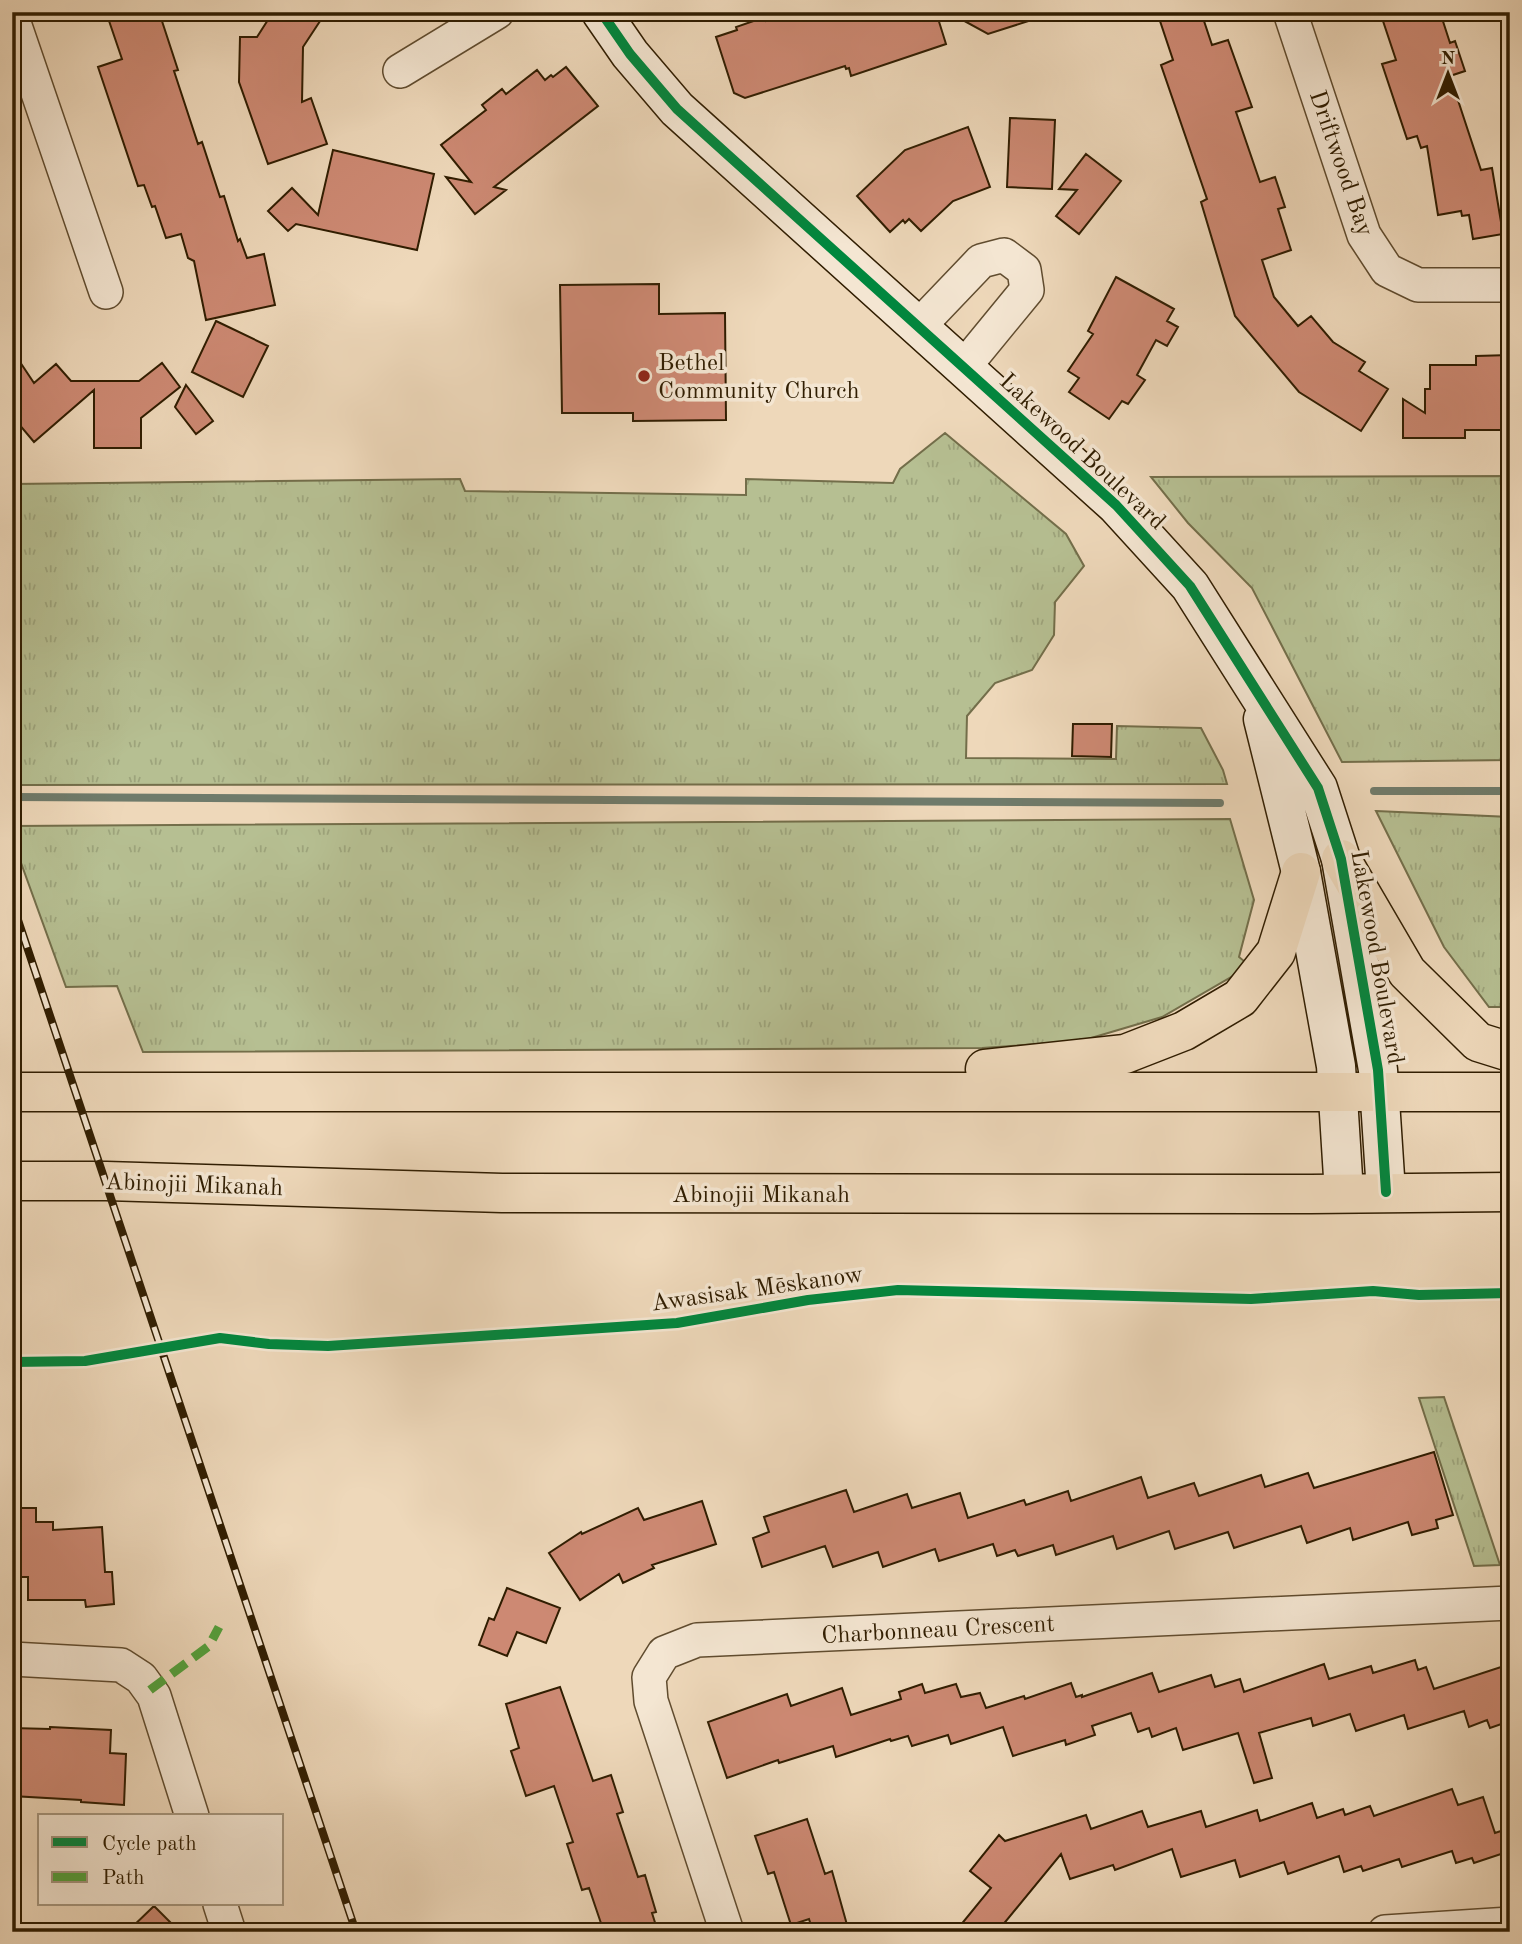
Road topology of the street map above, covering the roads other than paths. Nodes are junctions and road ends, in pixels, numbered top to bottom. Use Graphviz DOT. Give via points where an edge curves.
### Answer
graph roads {
  1 [pos="496,12"];
  2 [pos="601,12"];
  3 [pos="1290,12"];
  4 [pos="12,17"];
  5 [pos="400,71"];
  6 [pos="1510,285"];
  7 [pos="106,292"];
  8 [pos="918,327"];
  9 [pos="963,368"];
  10 [pos="1254,683"];
  11 [pos="1341,859"];
  12 [pos="1301,872"];
  13 [pos="1510,1052"];
  14 [pos="793,1091"];
  15 [pos="1338,1091"];
  16 [pos="1379,1091"];
  17 [pos="12,1092"];
  18 [pos="1510,1092"];
  19 [pos="12,1181"];
  20 [pos="1344,1192"];
  21 [pos="1386,1192"];
  22 [pos="1510,1192"];
  23 [pos="1510,1603"];
  24 [pos="12,1659"];
  25 [pos="191,1814"];
  26 [pos="221,1906"];
  27 [pos="1510,1924"];
  28 [pos="229,1932"];
  29 [pos="727,1932"];
  30 [pos="1385,1932"];
  1 -- 5 [label="street"];
  2 -- 8 [label="street, Lakewood Boulevard" via="677,109"];
  3 -- 6 [label="street, Driftwood Bay" via="1364,235 1387,270 1418,285"];
  4 -- 7 [label="street"];
  8 -- 9 [label="street, Lakewood Boulevard"];
  8 -- 9 [label="street" via="981,261 1004,255 1024,270 1027,290"];
  9 -- 10 [label="street, Lakewood Boulevard" via="1145,536 1190,586"];
  10 -- 11 [label="street, Lakewood Boulevard" via="1318,788"];
  10 -- 12 [label="street, Lakewood Boulevard"];
  11 -- 13 [label="main road" via="1408,972 1478,1042"];
  11 -- 16 [label="street, Lakewood Boulevard"];
  12 -- 14 [label="main road" via="1276,952 1240,998 1184,1031 1125,1054"];
  12 -- 15 [label="street, Lakewood Boulevard"];
  14 -- 15 [label="main road"];
  14 -- 17 [label="main road"];
  15 -- 16 [label="main road"];
  15 -- 20 [label="street, Lakewood Boulevard"];
  16 -- 18 [label="main road"];
  16 -- 21 [label="street, Lakewood Boulevard"];
  19 -- 20 [label="main road, Abinojii Mikanah" via="502,1194"];
  20 -- 21 [label="main road, Abinojii Mikanah"];
  21 -- 22 [label="main road, Abinojii Mikanah"];
  23 -- 29 [label="street, Charbonneau Crescent" via="697,1640 664,1653 649,1677 650,1701"];
  24 -- 25 [label="street" via="121,1665 141,1678 153,1696"];
  26 -- 28 [label="street"];
  27 -- 30 [label="street"];
}
